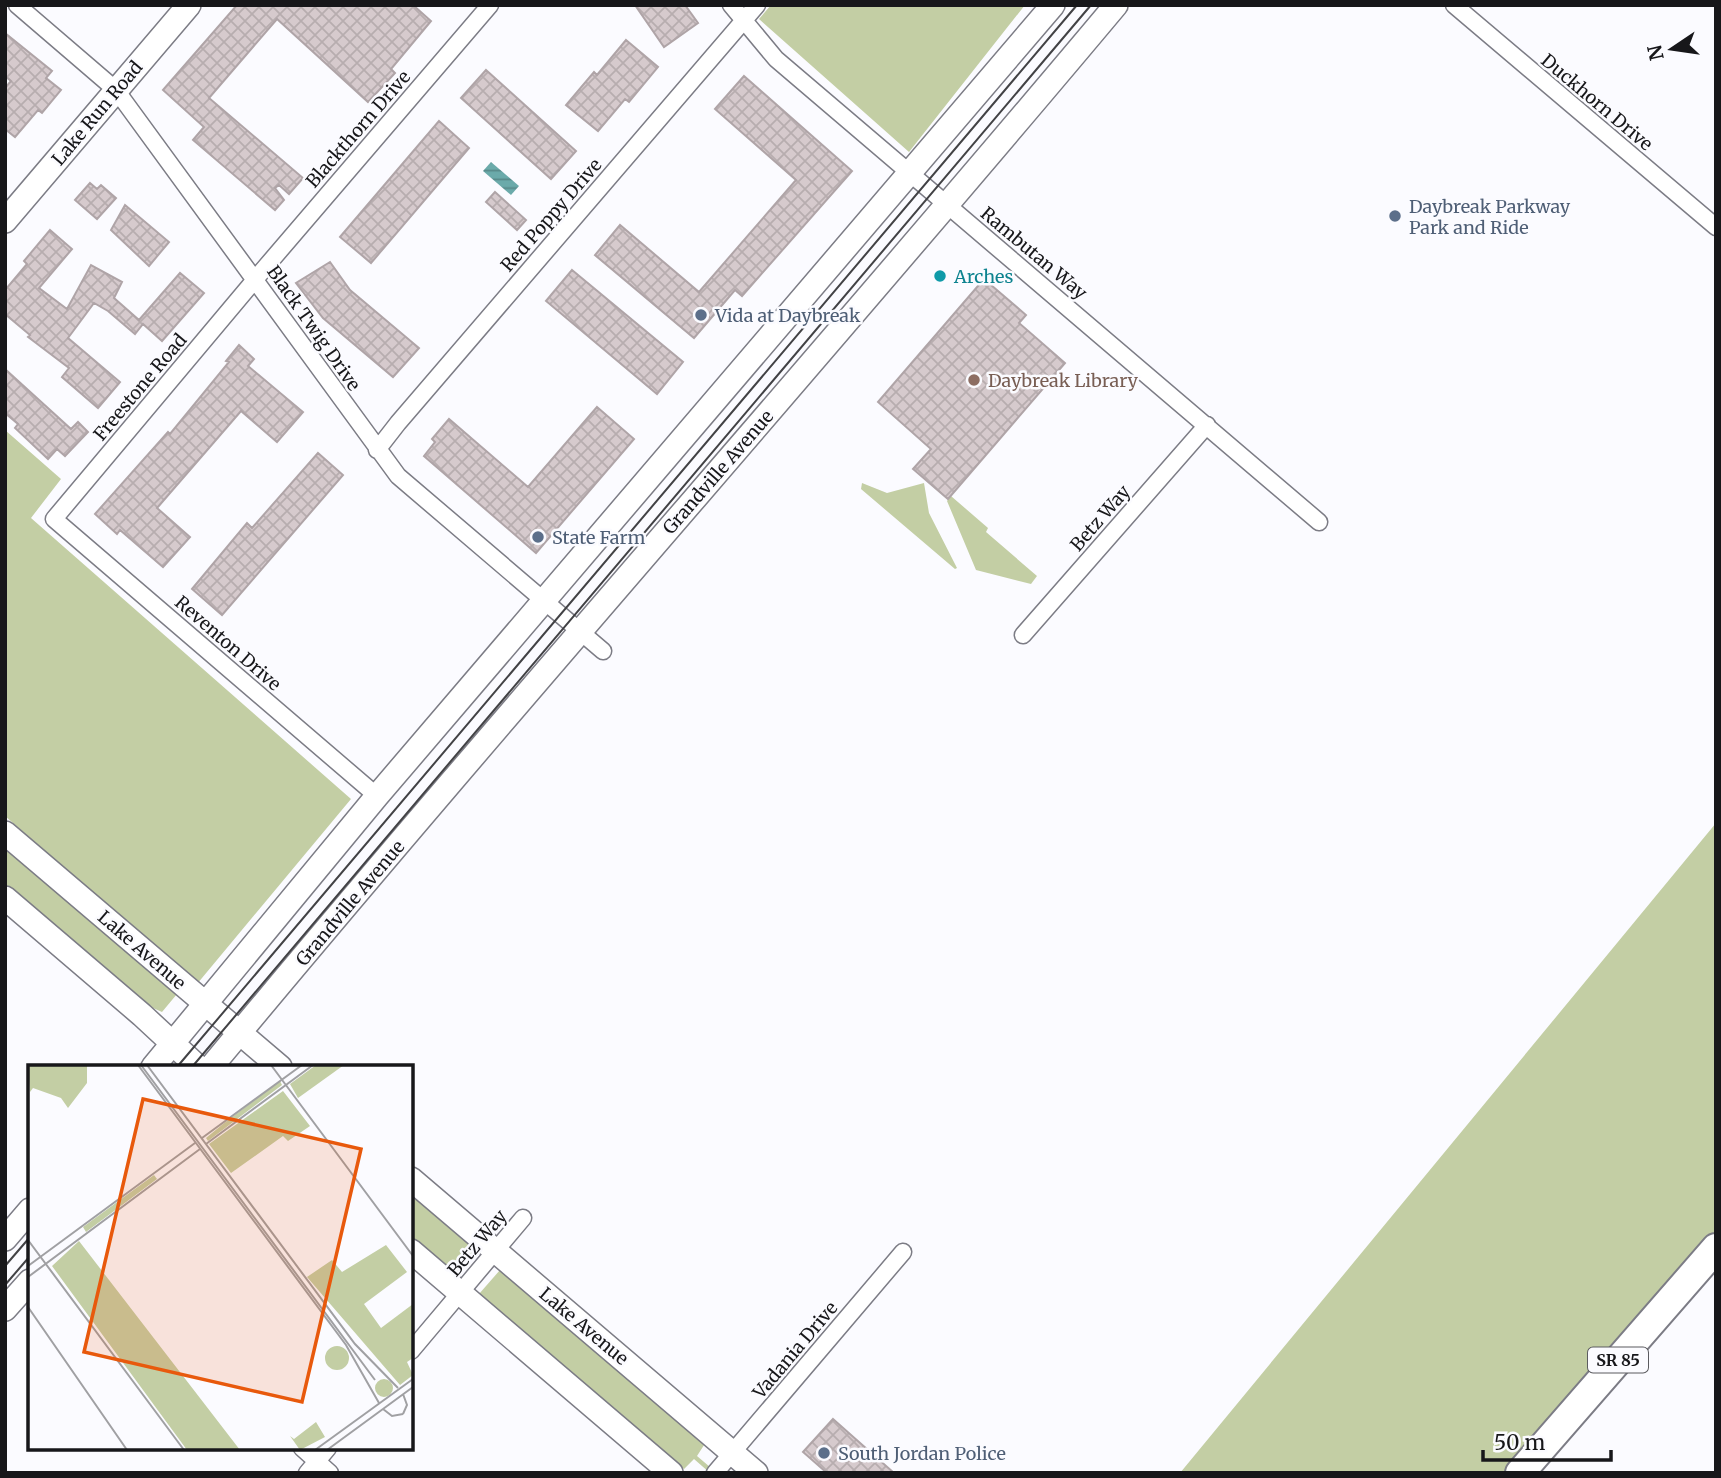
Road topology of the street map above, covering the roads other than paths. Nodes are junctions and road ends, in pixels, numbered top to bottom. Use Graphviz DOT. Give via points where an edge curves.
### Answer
graph roads {
  1 [pos="17,5"];
  2 [pos="189,5"];
  3 [pos="491,5"];
  4 [pos="731,5"];
  5 [pos="757,5"];
  6 [pos="1053,5"];
  7 [pos="1116,5"];
  8 [pos="1454,5"];
  9 [pos="744,21"];
  10 [pos="116,90"];
  11 [pos="911,173"];
  12 [pos="948,205"];
  13 [pos="5,221"];
  14 [pos="1716,227"];
  15 [pos="256,279"];
  16 [pos="1207,425"];
  17 [pos="377,450"];
  18 [pos="54,519"];
  19 [pos="1320,522"];
  20 [pos="544,601"];
  21 [pos="580,631"];
  22 [pos="1023,635"];
  23 [pos="603,651"];
  24 [pos="377,796"];
  25 [pos="5,833"];
  26 [pos="5,898"];
  27 [pos="205,1003"];
  28 [pos="240,1032"];
  29 [pos="172,1043"];
  30 [pos="155,1065"];
  31 [pos="196,1065"];
  32 [pos="213,1065"];
  33 [pos="278,1065"];
  34 [pos="413,1181"];
  35 [pos="28,1212"];
  36 [pos="523,1218"];
  37 [pos="5,1239"];
  38 [pos="1716,1248"];
  39 [pos="495,1251"];
  40 [pos="903,1252"];
  41 [pos="413,1253"];
  42 [pos="28,1283"];
  43 [pos="460,1293"];
  44 [pos="5,1309"];
  45 [pos="413,1349"];
  46 [pos="303,1450"];
  47 [pos="326,1450"];
  48 [pos="733,1452"];
  49 [pos="312,1467"];
  50 [pos="330,1473"];
  51 [pos="671,1473"];
  52 [pos="715,1473"];
  53 [pos="757,1473"];
  54 [pos="1520,1473"];
  1 -- 10 [label="street, Black Twig Drive"];
  2 -- 10 [label="street, Lake Run Road"];
  3 -- 15 [label="street, Blackthorn Drive"];
  4 -- 9 [label="street, Rambutan Way"];
  5 -- 9 [label="street, Red Poppy Drive"];
  6 -- 11 [label="street"];
  7 -- 12 [label="street, Grandville Avenue"];
  8 -- 14 [label="street, Duckhorn Drive"];
  9 -- 11 [label="street, Rambutan Way" via="775,59"];
  9 -- 17 [label="street, Red Poppy Drive"];
  10 -- 13 [label="street, Lake Run Road"];
  10 -- 15 [label="street, Black Twig Drive"];
  11 -- 12 [label="street, Rambutan Way"];
  11 -- 20 [label="street"];
  12 -- 16 [label="street, Rambutan Way"];
  12 -- 21 [label="street, Grandville Avenue"];
  15 -- 17 [label="street, Black Twig Drive"];
  15 -- 18 [label="street, Freestone Road"];
  16 -- 19 [label="street, Rambutan Way"];
  16 -- 22 [label="street, Betz Way"];
  17 -- 20 [label="street, Black Twig Drive" via="398,476"];
  18 -- 24 [label="street, Reventon Drive"];
  20 -- 21 [label="street, Black Twig Drive"];
  20 -- 24 [label="street"];
  21 -- 23 [label="street, Black Twig Drive"];
  21 -- 28 [label="street, Grandville Avenue"];
  24 -- 27 [label="street"];
  25 -- 27 [label="street, Lake Avenue"];
  26 -- 29 [label="street"];
  27 -- 28 [label="street, Lake Avenue"];
  27 -- 29 [label="street"];
  28 -- 32 [label="street, Grandville Avenue"];
  28 -- 33 [label="street, Lake Avenue"];
  29 -- 30 [label="street"];
  29 -- 31 [label="street"];
  34 -- 39 [label="street, Lake Avenue"];
  35 -- 37 [label="street"];
  36 -- 39 [label="street, Betz Way"];
  38 -- 54 [label="highway, SR 85"];
  39 -- 43 [label="street, Betz Way"];
  39 -- 48 [label="street, Lake Avenue"];
  40 -- 48 [label="street, Vadania Drive"];
  41 -- 43 [label="street"];
  42 -- 44 [label="street"];
  43 -- 45 [label="street, Betz Way"];
  43 -- 51 [label="street"];
  46 -- 49 [label="street"];
  47 -- 49 [label="street"];
  48 -- 52 [label="street, Vadania Drive"];
  48 -- 53 [label="street, Lake Avenue"];
  49 -- 50 [label="street"];
}
